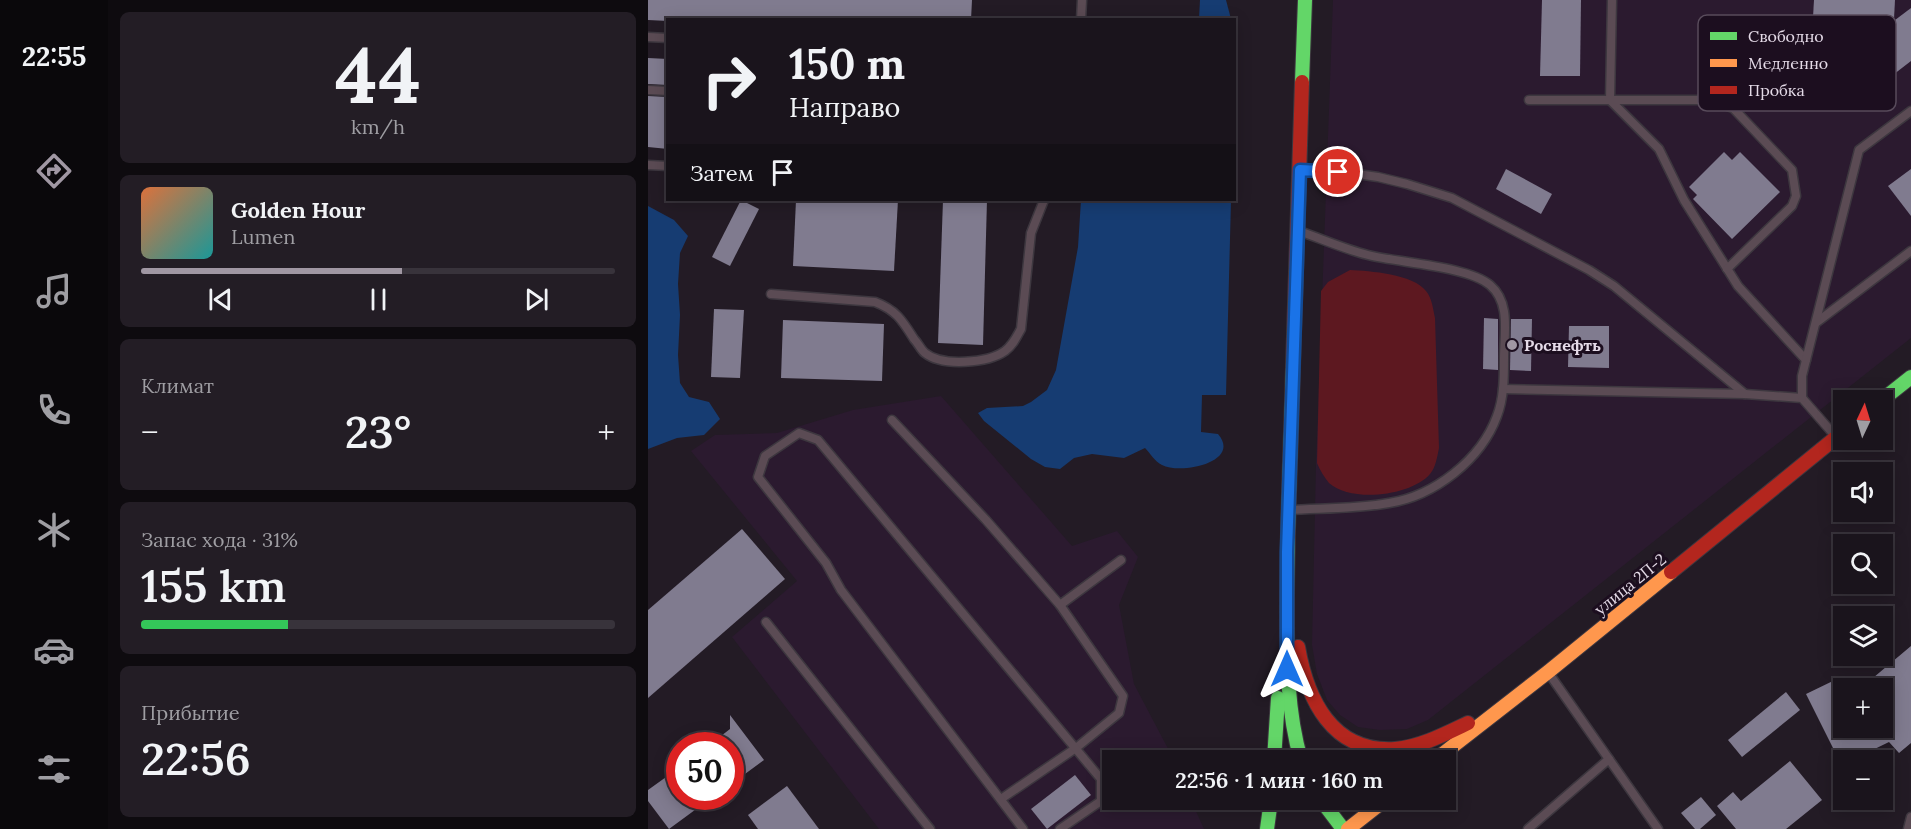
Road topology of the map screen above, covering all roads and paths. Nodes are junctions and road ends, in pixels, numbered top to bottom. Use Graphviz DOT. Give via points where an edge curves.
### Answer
graph roads {
  1 [pos="1082,0"];
  2 [pos="1305,0"];
  3 [pos="1612,0"];
  4 [pos="1081,18"];
  5 [pos="648,37"];
  6 [pos="666,38"];
  7 [pos="648,90"];
  8 [pos="666,91"];
  9 [pos="1529,100"];
  10 [pos="1610,100"];
  11 [pos="1698,100"];
  12 [pos="1736,111"];
  13 [pos="1911,111"];
  14 [pos="648,165"];
  15 [pos="666,166"];
  16 [pos="1300,170"];
  17 [pos="1044,201"];
  18 [pos="1298,231"];
  19 [pos="1911,251"];
  20 [pos="1727,269"];
  21 [pos="771,294"];
  22 [pos="1816,322"];
  23 [pos="1806,360"];
  24 [pos="1911,377"];
  25 [pos="1503,389"];
  26 [pos="1893,391"];
  27 [pos="1745,394"];
  28 [pos="1802,398"];
  29 [pos="892,420"];
  30 [pos="1833,427"];
  31 [pos="1833,440"];
  32 [pos="1289,510"];
  33 [pos="1287,552"];
  34 [pos="1121,560"];
  35 [pos="1060,605"];
  36 [pos="766,622"];
  37 [pos="1548,672"];
  38 [pos="1500,709"];
  39 [pos="1076,748"];
  40 [pos="1275,750"];
  41 [pos="1298,750"];
  42 [pos="1448,750"];
  43 [pos="1609,759"];
  44 [pos="1001,799"];
  45 [pos="1269,810"];
  46 [pos="1329,810"];
  47 [pos="1372,810"];
  48 [pos="1911,817"];
  49 [pos="930,829"];
  50 [pos="1023,829"];
  51 [pos="1060,829"];
  52 [pos="1266,829"];
  53 [pos="1343,829"];
  54 [pos="1348,829"];
  55 [pos="1528,829"];
  56 [pos="1658,829"];
  57 [pos="1908,829"];
  1 -- 4 [label="lane"];
  2 -- 16 [label="main road"];
  3 -- 10 [label="lane"];
  5 -- 6 [label="lane"];
  7 -- 8 [label="lane"];
  9 -- 10 [label="lane"];
  10 -- 11 [label="lane"];
  10 -- 20 [label="lane" via="1659,150 1684,200"];
  12 -- 20 [label="lane" via="1792,170 1796,195 1792,206"];
  13 -- 22 [label="lane" via="1859,150"];
  14 -- 15 [label="lane"];
  16 -- 18 [label="main road"];
  16 -- 27 [label="lane" via="1378,177 1452,198 1614,286"];
  17 -- 21 [label="lane" via="1031,233 1020,329 1014,342 995,358 935,359 924,352 890,308 875,303"];
  18 -- 25 [label="lane" via="1366,254 1469,273 1489,284 1500,296 1505,311"];
  18 -- 32 [label="main road"];
  19 -- 22 [label="lane"];
  20 -- 23 [label="lane"];
  22 -- 23 [label="lane"];
  23 -- 28 [label="lane"];
  24 -- 26 [label="main road"];
  25 -- 27 [label="lane"];
  25 -- 32 [label="lane" via="1497,417 1483,444 1449,477 1425,493 1390,503"];
  27 -- 28 [label="lane"];
  28 -- 30 [label="lane"];
  29 -- 35 [label="lane"];
  31 -- 37 [label="main road, улица 2П-2"];
  32 -- 33 [label="main road"];
  33 -- 38 [label="main road" via="1305,680 1328,724 1347,739 1365,746 1393,749 1423,743"];
  33 -- 40 [label="main road"];
  33 -- 41 [label="main road" via="1289,705"];
  34 -- 35 [label="lane"];
  35 -- 39 [label="lane" via="1123,696 1119,713"];
  36 -- 49 [label="lane"];
  37 -- 38 [label="main road, улица 2П-2"];
  37 -- 43 [label="lane"];
  38 -- 42 [label="main road, улица 2П-2"];
  39 -- 44 [label="lane"];
  39 -- 44 [label="lane" via="818,440 799,433 765,456 758,477"];
  39 -- 51 [label="lane" via="1101,779 1101,801"];
  43 -- 55 [label="lane"];
  43 -- 56 [label="lane"];
  44 -- 50 [label="lane"];
  45 -- 52 [label="main road"];
  46 -- 53 [label="main road"];
  47 -- 54 [label="main road"];
  48 -- 57 [label="lane"];
}
